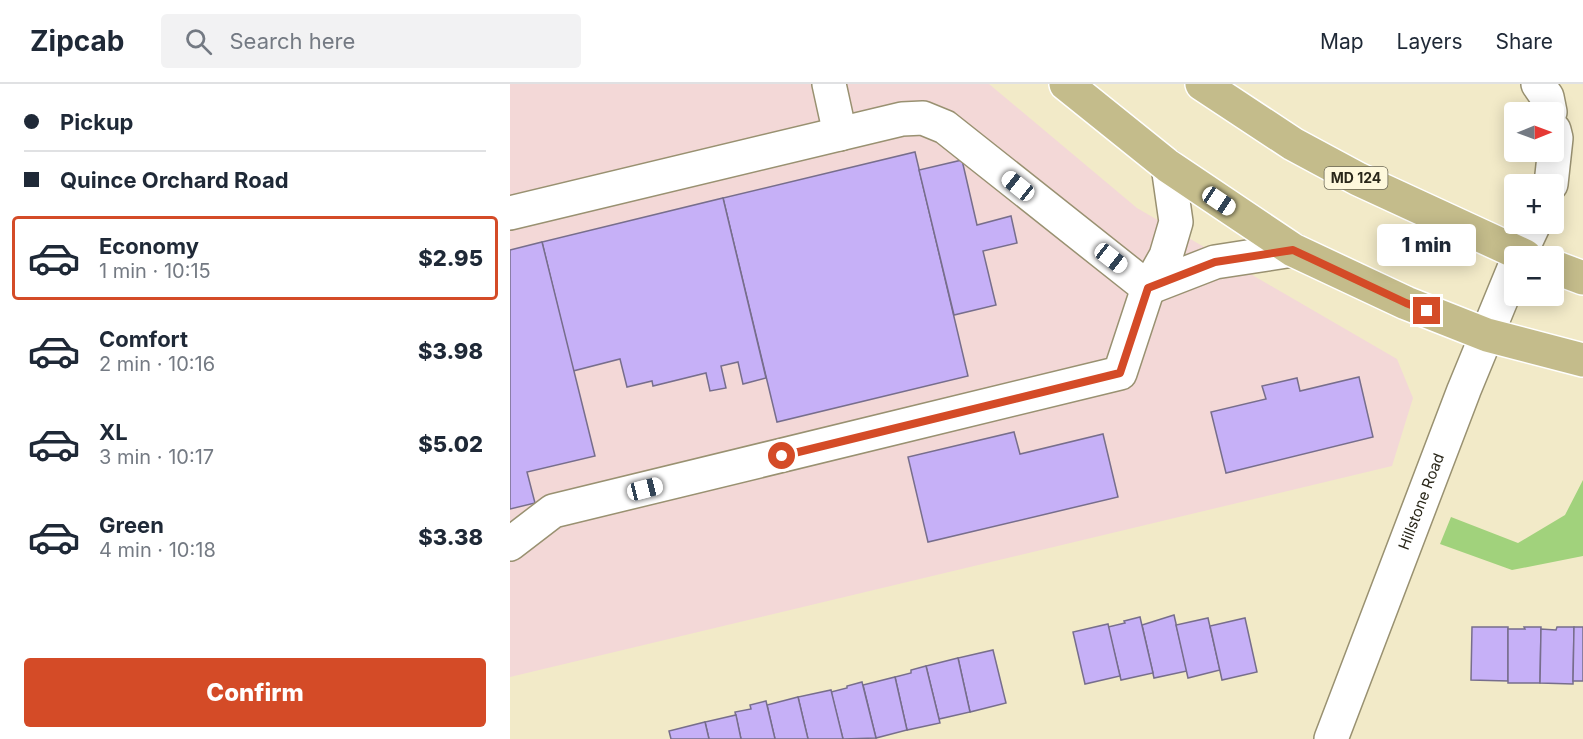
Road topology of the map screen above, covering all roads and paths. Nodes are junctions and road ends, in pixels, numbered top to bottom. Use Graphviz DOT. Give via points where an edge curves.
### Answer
graph roads {
  1 [pos="829,84"];
  2 [pos="1066,84"];
  3 [pos="1202,84"];
  4 [pos="1538,84"];
  5 [pos="1548,102"];
  6 [pos="840,134"];
  7 [pos="1168,166"];
  8 [pos="510,213"];
  9 [pos="1293,250"];
  10 [pos="1504,250"];
  11 [pos="1564,271"];
  12 [pos="1583,278"];
  13 [pos="1148,288"];
  14 [pos="1504,295"];
  15 [pos="1487,335"];
  16 [pos="1583,360"];
  17 [pos="510,544"];
  18 [pos="1331,739"];
  1 -- 6 [label="street"];
  2 -- 7 [label="main road"];
  3 -- 10 [label="main road, MD 124" via="1293,144"];
  4 -- 5 [label="street"];
  6 -- 8 [label="street"];
  6 -- 13 [label="street" via="902,119 923,118 945,127"];
  7 -- 9 [label="main road"];
  7 -- 13 [label="street" via="1176,222 1166,256"];
  9 -- 13 [label="street" via="1215,262"];
  9 -- 15 [label="main road" via="1406,303"];
  11 -- 12 [label="main road"];
  13 -- 17 [label="street" via="1120,373 553,511"];
  14 -- 15 [label="street, Hillstone Road"];
  15 -- 16 [label="main road"];
  15 -- 18 [label="street, Hillstone Road"];
}
